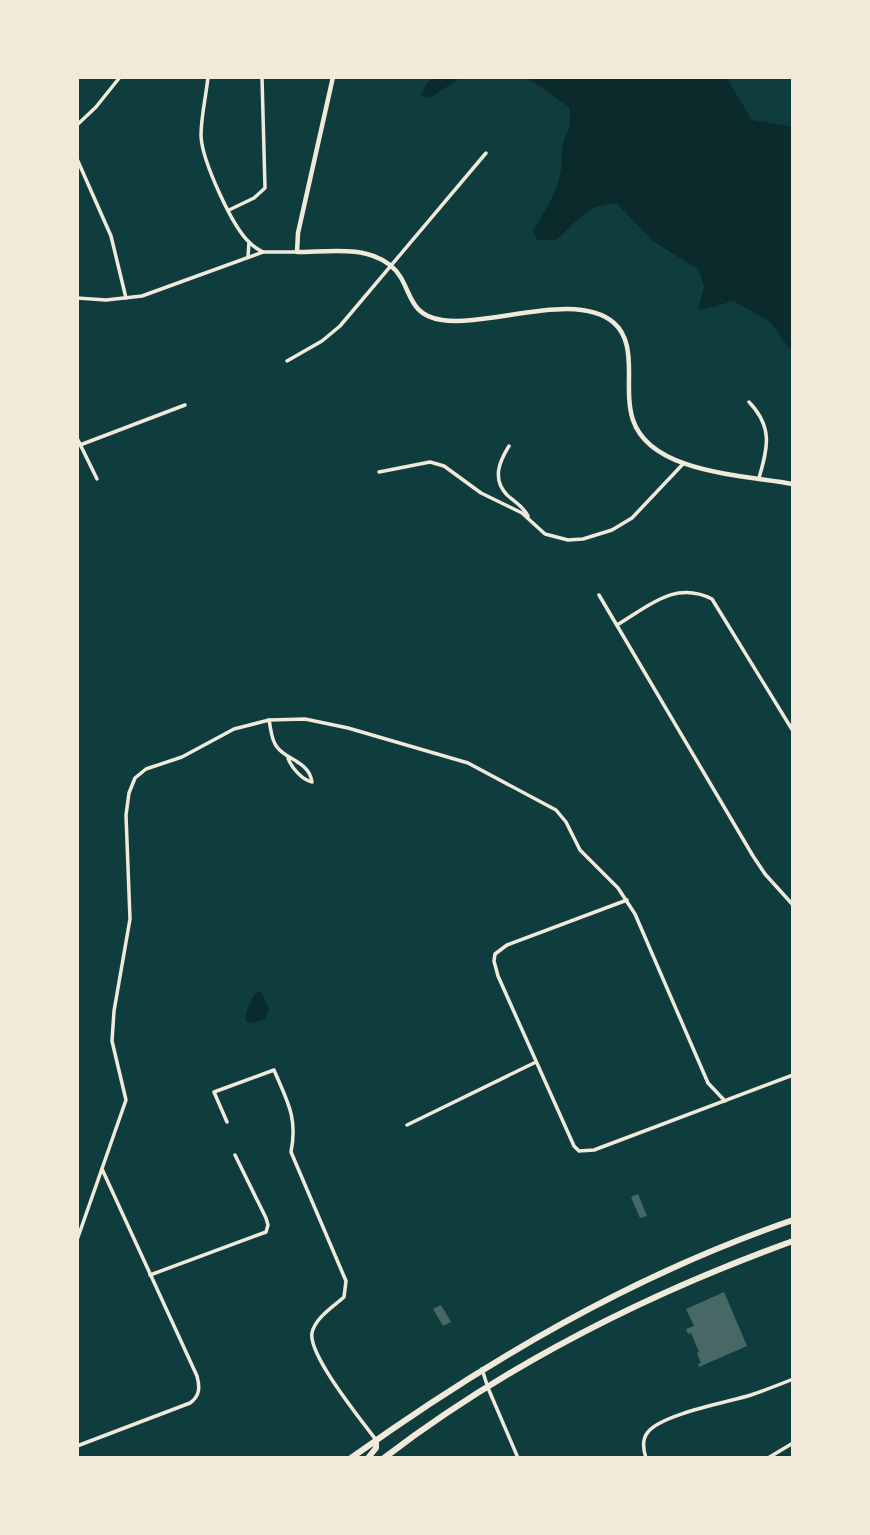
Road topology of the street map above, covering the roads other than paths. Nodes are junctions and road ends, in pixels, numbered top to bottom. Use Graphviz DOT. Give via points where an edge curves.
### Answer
graph roads {
  1 [pos="120,77"];
  2 [pos="208,77"];
  3 [pos="262,77"];
  4 [pos="333,77"];
  5 [pos="77,125"];
  6 [pos="486,153"];
  7 [pos="77,159"];
  8 [pos="229,210"];
  9 [pos="248,242"];
  10 [pos="297,251"];
  11 [pos="263,253"];
  12 [pos="248,257"];
  13 [pos="391,265"];
  14 [pos="77,298"];
  15 [pos="126,298"];
  16 [pos="287,361"];
  17 [pos="749,402"];
  18 [pos="185,405"];
  19 [pos="77,438"];
  20 [pos="80,445"];
  21 [pos="509,446"];
  22 [pos="683,464"];
  23 [pos="379,472"];
  24 [pos="759,478"];
  25 [pos="97,479"];
  26 [pos="793,484"];
  27 [pos="528,518"];
  28 [pos="599,595"];
  29 [pos="617,625"];
  30 [pos="269,720"];
  31 [pos="791,721"];
  32 [pos="793,731"];
  33 [pos="288,758"];
  34 [pos="303,767"];
  35 [pos="298,772"];
  36 [pos="627,900"];
  37 [pos="793,905"];
  38 [pos="536,1062"];
  39 [pos="793,1075"];
  40 [pos="725,1101"];
  41 [pos="227,1122"];
  42 [pos="407,1125"];
  43 [pos="235,1155"];
  44 [pos="102,1169"];
  45 [pos="793,1220"];
  46 [pos="77,1240"];
  47 [pos="793,1241"];
  48 [pos="150,1275"];
  49 [pos="482,1369"];
  50 [pos="793,1379"];
  51 [pos="488,1388"];
  52 [pos="376,1440"];
  53 [pos="793,1443"];
  54 [pos="77,1446"];
  55 [pos="351,1458"];
  56 [pos="368,1458"];
  57 [pos="384,1458"];
  58 [pos="518,1458"];
  59 [pos="646,1458"];
  60 [pos="768,1458"];
  1 -- 5 [label="street"];
  2 -- 8 [label="street" via="202,144"];
  3 -- 8 [label="street" via="265,188"];
  4 -- 10 [label="street"];
  6 -- 13 [label="street"];
  7 -- 15 [label="street" via="111,236"];
  8 -- 9 [label="street"];
  9 -- 11 [label="street"];
  9 -- 12 [label="street"];
  10 -- 11 [label="street"];
  10 -- 13 [label="street" via="358,252"];
  11 -- 12 [label="street"];
  12 -- 15 [label="street"];
  13 -- 16 [label="street" via="340,326"];
  13 -- 22 [label="street" via="411,302 436,319 564,309 603,315 620,329 627,344 629,405 636,427 655,450"];
  14 -- 15 [label="street"];
  17 -- 24 [label="street" via="766,425"];
  18 -- 20 [label="street"];
  19 -- 20 [label="street"];
  20 -- 25 [label="street"];
  21 -- 27 [label="street" via="498,476 506,494 521,505"];
  22 -- 24 [label="street"];
  22 -- 27 [label="street" via="632,518 598,536 583,540 552,537"];
  23 -- 27 [label="street" via="430,462 444,466"];
  24 -- 26 [label="street"];
  28 -- 29 [label="street"];
  29 -- 31 [label="street" via="676,593 699,592 712,599"];
  29 -- 37 [label="street" via="759,865"];
  30 -- 33 [label="street" via="272,738"];
  30 -- 36 [label="street" via="305,719 348,728 482,769 556,810 580,850"];
  30 -- 44 [label="street" via="234,729 182,757 146,769 131,785 126,815 130,919 112,1041 126,1101"];
  31 -- 32 [label="street"];
  33 -- 34 [label="street"];
  33 -- 35 [label="street"];
  34 -- 35 [label="street"];
  34 -- 35 [label="street" via="313,783"];
  36 -- 38 [label="street" via="506,944 495,954 498,976"];
  36 -- 40 [label="street" via="705,1076"];
  38 -- 40 [label="street" via="579,1151 594,1150"];
  38 -- 42 [label="street"];
  39 -- 40 [label="street"];
  41 -- 52 [label="street" via="214,1092 274,1070 294,1120 291,1152 346,1282 344,1297 315,1325 312,1341 325,1369"];
  43 -- 48 [label="street" via="268,1225 265,1232"];
  44 -- 46 [label="street"];
  44 -- 48 [label="street"];
  45 -- 49 [label="highway" via="616,1295"];
  47 -- 51 [label="highway" via="653,1299"];
  48 -- 54 [label="street" via="197,1376 199,1391 183,1407"];
  49 -- 51 [label="street"];
  49 -- 52 [label="highway"];
  50 -- 59 [label="street" via="654,1426 645,1438"];
  51 -- 57 [label="highway"];
  51 -- 58 [label="street"];
  52 -- 55 [label="highway"];
  52 -- 56 [label="highway"];
  53 -- 60 [label="street"];
}
